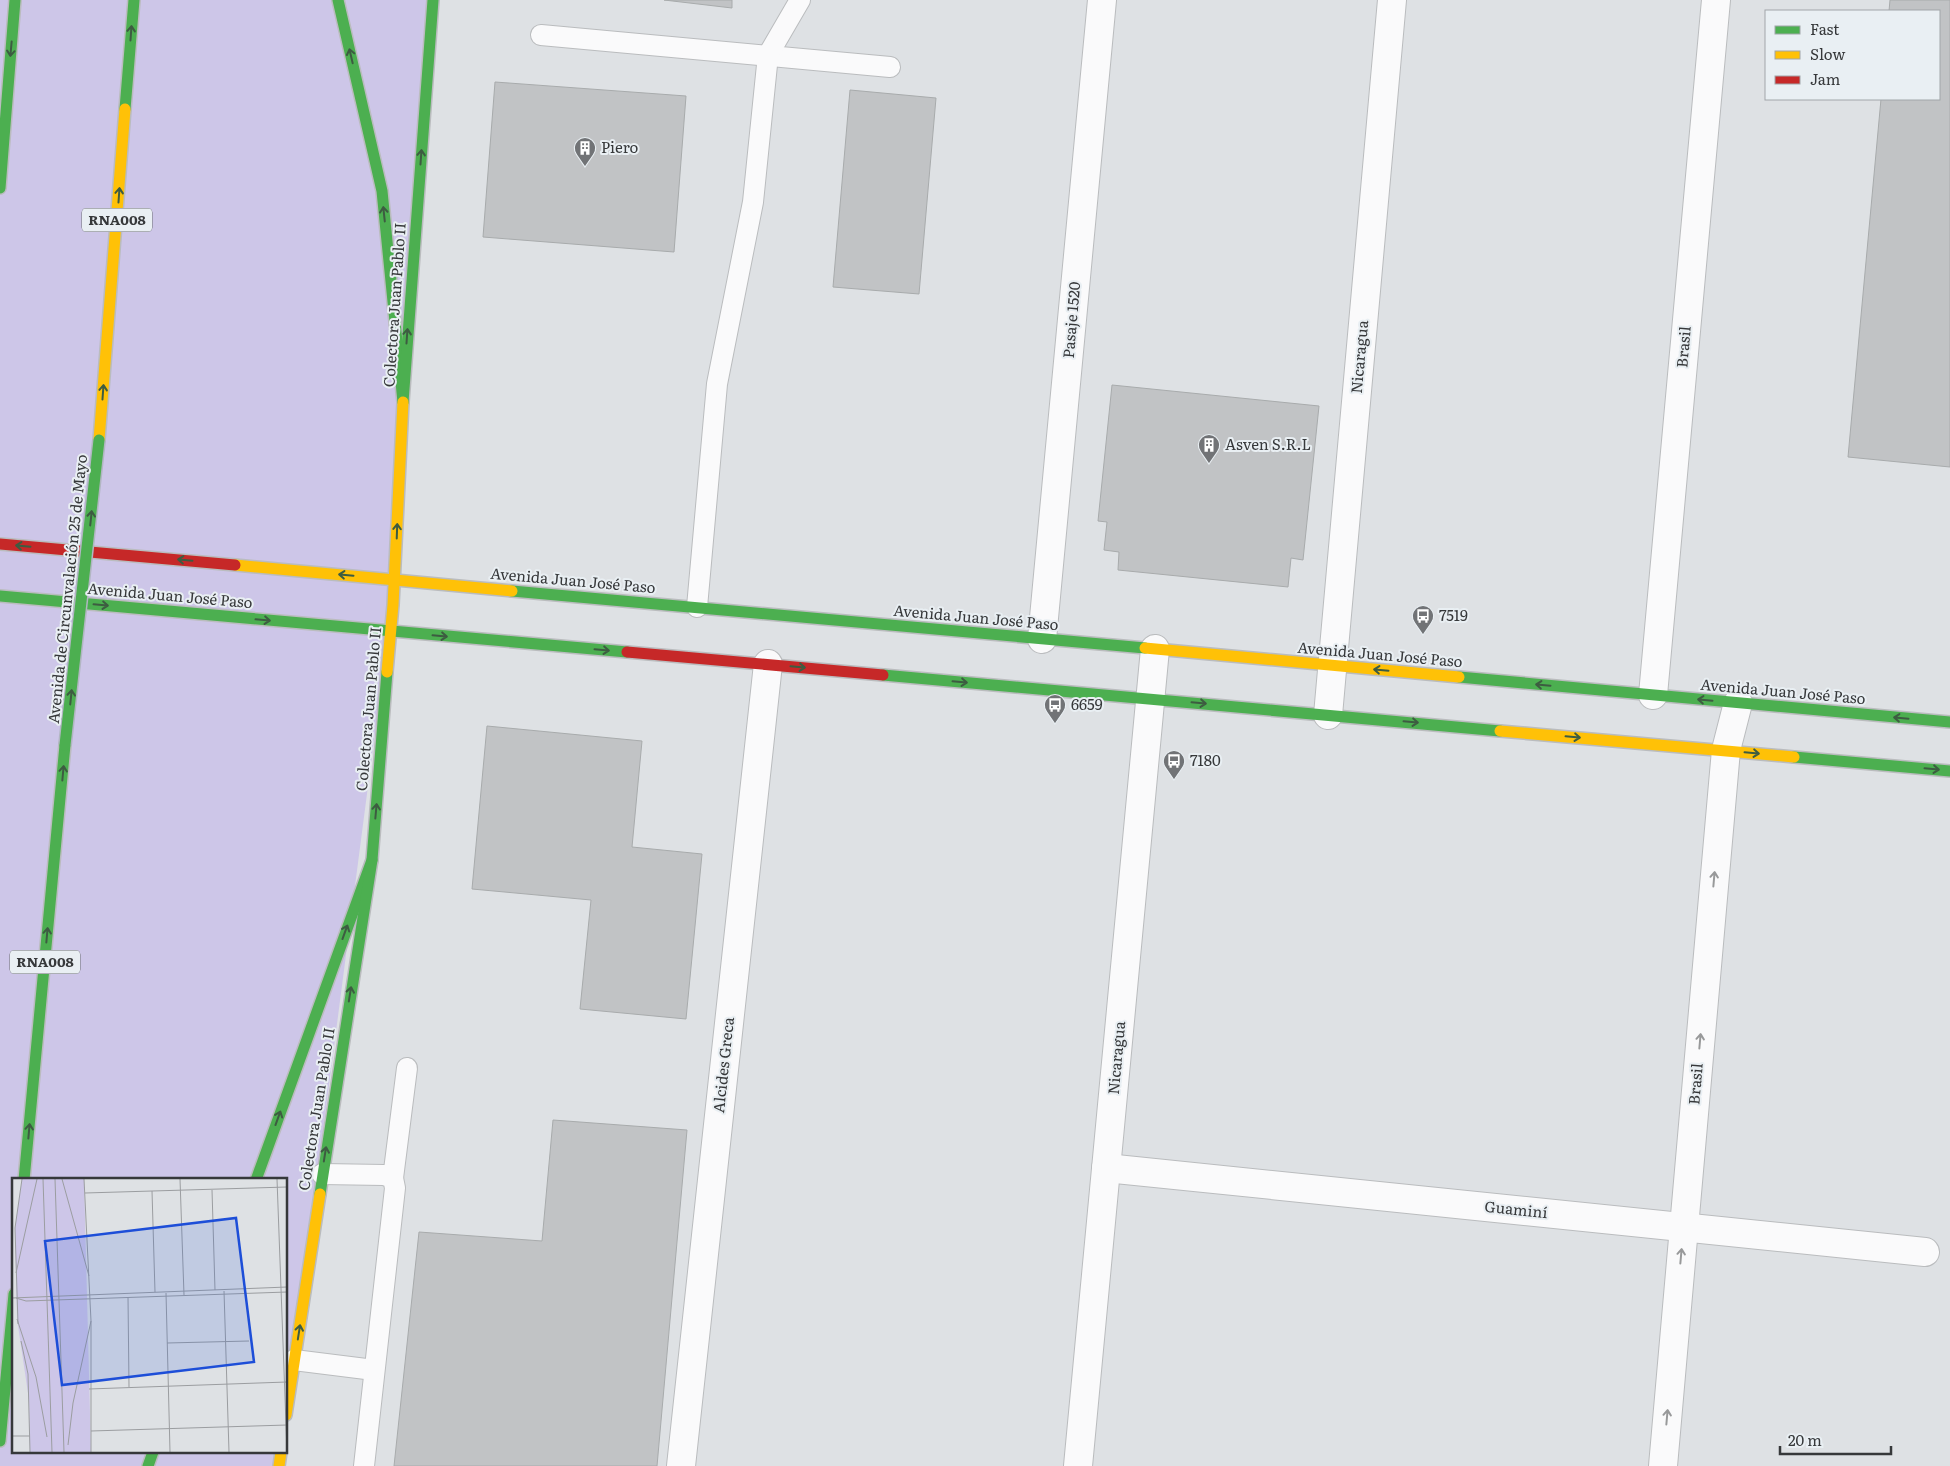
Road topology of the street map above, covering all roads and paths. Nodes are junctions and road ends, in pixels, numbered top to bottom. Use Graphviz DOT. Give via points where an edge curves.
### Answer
graph roads {
  1 [pos="15,0"];
  2 [pos="134,0"];
  3 [pos="338,0"];
  4 [pos="432,0"];
  5 [pos="800,0"];
  6 [pos="1102,0"];
  7 [pos="1392,0"];
  8 [pos="1716,0"];
  9 [pos="541,35"];
  10 [pos="768,56"];
  11 [pos="890,67"];
  12 [pos="0,188"];
  13 [pos="402,402"];
  14 [pos="0,544"];
  15 [pos="395,580"];
  16 [pos="0,596"];
  17 [pos="697,607"];
  18 [pos="391,632"];
  19 [pos="1042,639"];
  20 [pos="1155,649"];
  21 [pos="768,664"];
  22 [pos="1332,665"];
  23 [pos="1653,695"];
  24 [pos="1150,699"];
  25 [pos="1738,703"];
  26 [pos="1328,714"];
  27 [pos="1950,722"];
  28 [pos="1726,750"];
  29 [pos="1950,771"];
  30 [pos="372,860"];
  31 [pos="407,1068"];
  32 [pos="1106,1168"];
  33 [pos="322,1174"];
  34 [pos="24,1178"];
  35 [pos="257,1178"];
  36 [pos="393,1178"];
  37 [pos="1684,1227"];
  38 [pos="1925,1252"];
  39 [pos="12,1315"];
  40 [pos="294,1360"];
  41 [pos="374,1370"];
  42 [pos="288,1401"];
  43 [pos="0,1441"];
  44 [pos="152,1454"];
  45 [pos="148,1466"];
  46 [pos="364,1466"];
  47 [pos="681,1466"];
  48 [pos="1078,1466"];
  49 [pos="1663,1466"];
  1 -- 12 [label="main road, one-way"];
  34 -- 2 [label="main road, Avenida de Circunvalación 25 de Mayo / RNA008, one-way, bridge" via="65,745 100,440"];
  13 -- 3 [label="main road, one-way" via="382,191"];
  13 -- 4 [label="main road, Colectora Juan Pablo II, one-way"];
  5 -- 10 [label="lane"];
  6 -- 19 [label="street, Pasaje 1520"];
  7 -- 22 [label="street, Nicaragua"];
  8 -- 23 [label="street, Brasil"];
  9 -- 10 [label="lane"];
  10 -- 11 [label="lane"];
  10 -- 17 [label="lane" via="753,202 717,384"];
  15 -- 13 [label="main road, Colectora Juan Pablo II, one-way"];
  15 -- 14 [label="main road, Avenida Juan José Paso, one-way"];
  15 -- 17 [label="main road, Avenida Juan José Paso"];
  15 -- 18 [label="main road, Colectora Juan Pablo II"];
  16 -- 18 [label="main road, Avenida Juan José Paso, one-way"];
  17 -- 19 [label="main road, Avenida Juan José Paso"];
  18 -- 21 [label="main road, Avenida Juan José Paso, one-way"];
  30 -- 18 [label="main road, Colectora Juan Pablo II, one-way"];
  19 -- 20 [label="main road, Avenida Juan José Paso"];
  20 -- 22 [label="main road, Avenida Juan José Paso"];
  20 -- 24 [label="street, Nicaragua"];
  21 -- 24 [label="main road, Avenida Juan José Paso, one-way"];
  21 -- 47 [label="street, Alcides Greca"];
  23 -- 22 [label="main road, Avenida Juan José Paso, one-way"];
  22 -- 26 [label="street, Nicaragua"];
  25 -- 23 [label="main road, Avenida Juan José Paso, one-way"];
  24 -- 26 [label="main road, Avenida Juan José Paso, one-way"];
  24 -- 32 [label="street, Nicaragua"];
  27 -- 25 [label="main road, Avenida Juan José Paso, one-way"];
  25 -- 28 [label="street, Brasil"];
  26 -- 28 [label="main road, Avenida Juan José Paso, one-way"];
  28 -- 29 [label="main road, Avenida Juan José Paso, one-way"];
  37 -- 28 [label="street, Brasil, one-way"];
  33 -- 30 [label="main road, Colectora Juan Pablo II, one-way"];
  35 -- 30 [label="main road, one-way"];
  31 -- 36 [label="lane"];
  32 -- 37 [label="street, Guaminí"];
  32 -- 48 [label="street, Nicaragua"];
  33 -- 36 [label="lane"];
  40 -- 33 [label="main road, Colectora Juan Pablo II, one-way"];
  36 -- 41 [label="lane" via="395,1188"];
  37 -- 38 [label="street, Guaminí"];
  49 -- 37 [label="street, Brasil, one-way"];
  39 -- 43 [label="main road"];
  40 -- 41 [label="lane"];
  40 -- 42 [label="main road, Colectora Juan Pablo II"];
  41 -- 46 [label="lane"];
  44 -- 45 [label="main road"];
}
